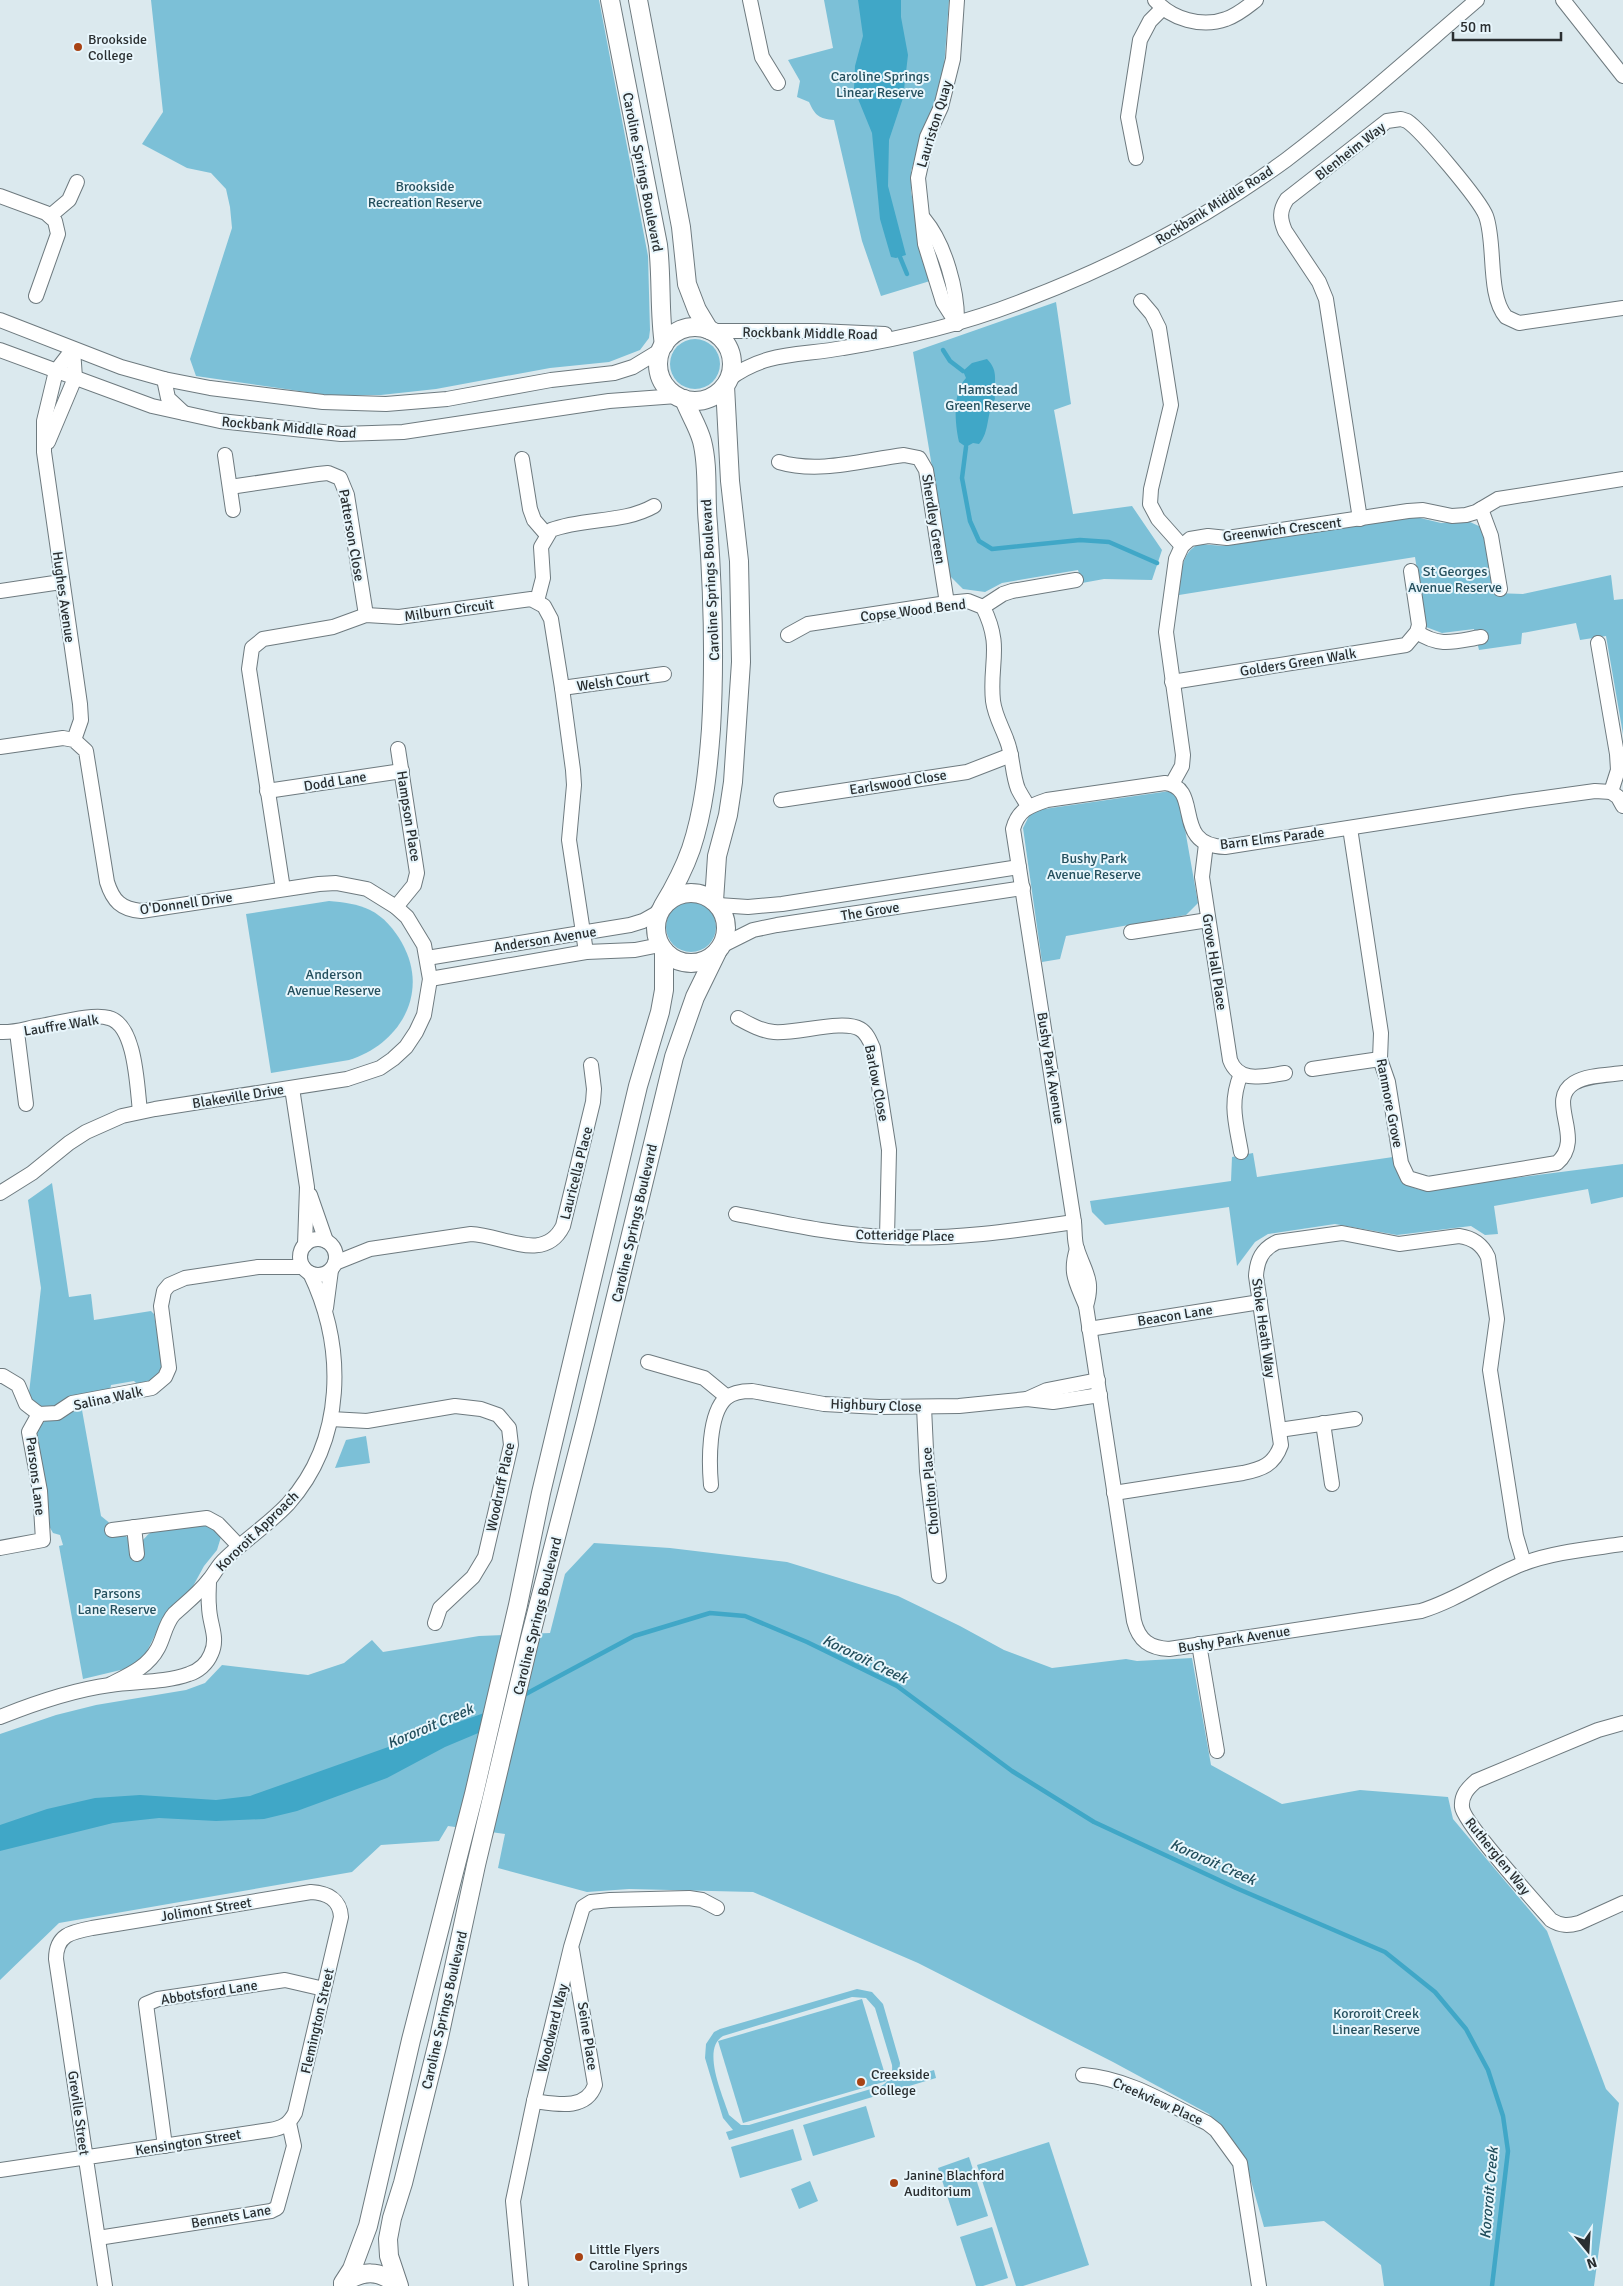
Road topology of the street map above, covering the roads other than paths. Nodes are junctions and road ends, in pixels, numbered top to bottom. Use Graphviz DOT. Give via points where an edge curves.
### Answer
graph roads {
  1 [pos="610,0"];
  2 [pos="638,0"];
  3 [pos="750,0"];
  4 [pos="957,0"];
  5 [pos="1256,0"];
  6 [pos="1477,0"];
  7 [pos="1563,0"];
  8 [pos="1159,4"];
  9 [pos="1623,76"];
  10 [pos="778,83"];
  11 [pos="1136,158"];
  12 [pos="77,182"];
  13 [pos="0,196"];
  14 [pos="50,216"];
  15 [pos="36,296"];
  16 [pos="1141,301"];
  17 [pos="1623,308"];
  18 [pos="0,320"];
  19 [pos="956,324"];
  20 [pos="710,331"];
  21 [pos="908,335"];
  22 [pos="663,348"];
  23 [pos="73,349"];
  24 [pos="0,350"];
  25 [pos="56,371"];
  26 [pos="75,378"];
  27 [pos="164,379"];
  28 [pos="727,383"];
  29 [pos="681,398"];
  30 [pos="184,413"];
  31 [pos="44,452"];
  32 [pos="225,455"];
  33 [pos="522,459"];
  34 [pos="779,462"];
  35 [pos="1623,479"];
  36 [pos="230,487"];
  37 [pos="654,506"];
  38 [pos="1481,509"];
  39 [pos="233,510"];
  40 [pos="1360,519"];
  41 [pos="547,535"];
  42 [pos="1182,546"];
  43 [pos="1411,571"];
  44 [pos="1076,580"];
  45 [pos="62,582"];
  46 [pos="1500,589"];
  47 [pos="0,591"];
  48 [pos="537,601"];
  49 [pos="947,603"];
  50 [pos="984,607"];
  51 [pos="366,615"];
  52 [pos="1418,632"];
  53 [pos="788,635"];
  54 [pos="1481,637"];
  55 [pos="1598,643"];
  56 [pos="664,674"];
  57 [pos="1172,682"];
  58 [pos="562,688"];
  59 [pos="74,740"];
  60 [pos="0,747"];
  61 [pos="398,749"];
  62 [pos="1012,755"];
  63 [pos="402,771"];
  64 [pos="1172,784"];
  65 [pos="268,791"];
  66 [pos="1611,792"];
  67 [pos="781,800"];
  68 [pos="1028,806"];
  69 [pos="1623,806"];
  70 [pos="1350,828"];
  71 [pos="1206,844"];
  72 [pos="1019,867"];
  73 [pos="1023,888"];
  74 [pos="282,889"];
  75 [pos="716,903"];
  76 [pos="396,907"];
  77 [pos="661,909"];
  78 [pos="1208,920"];
  79 [pos="1130,932"];
  80 [pos="583,933"];
  81 [pos="662,948"];
  82 [pos="719,949"];
  83 [pos="586,952"];
  84 [pos="429,969"];
  85 [pos="738,1018"];
  86 [pos="0,1032"];
  87 [pos="17,1032"];
  88 [pos="1380,1058"];
  89 [pos="591,1065"];
  90 [pos="1312,1069"];
  91 [pos="1623,1072"];
  92 [pos="1285,1073"];
  93 [pos="1241,1074"];
  94 [pos="292,1088"];
  95 [pos="26,1104"];
  96 [pos="140,1111"];
  97 [pos="1240,1152"];
  98 [pos="307,1187"];
  99 [pos="0,1193"];
  100 [pos="736,1214"];
  101 [pos="1074,1222"];
  102 [pos="887,1237"];
  103 [pos="330,1244"];
  104 [pos="303,1248"];
  105 [pos="370,1249"];
  106 [pos="333,1266"];
  107 [pos="258,1267"];
  108 [pos="307,1270"];
  109 [pos="1260,1302"];
  110 [pos="326,1309"];
  111 [pos="1089,1328"];
  112 [pos="648,1362"];
  113 [pos="0,1376"];
  114 [pos="1098,1380"];
  115 [pos="1100,1395"];
  116 [pos="727,1397"];
  117 [pos="1027,1400"];
  118 [pos="924,1407"];
  119 [pos="39,1414"];
  120 [pos="331,1419"];
  121 [pos="1355,1419"];
  122 [pos="1323,1422"];
  123 [pos="1279,1430"];
  124 [pos="1332,1484"];
  125 [pos="711,1485"];
  126 [pos="1114,1493"];
  127 [pos="134,1527"];
  128 [pos="112,1530"];
  129 [pos="1623,1544"];
  130 [pos="239,1546"];
  131 [pos="0,1548"];
  132 [pos="138,1554"];
  133 [pos="1524,1563"];
  134 [pos="939,1576"];
  135 [pos="209,1580"];
  136 [pos="186,1603"];
  137 [pos="209,1603"];
  138 [pos="434,1623"];
  139 [pos="1199,1644"];
  140 [pos="149,1661"];
  141 [pos="163,1679"];
  142 [pos="111,1684"];
  143 [pos="0,1717"];
  144 [pos="1623,1723"];
  145 [pos="1217,1751"];
  146 [pos="1623,1903"];
  147 [pos="717,1908"];
  148 [pos="341,1917"];
  149 [pos="60,1941"];
  150 [pos="571,1947"];
  151 [pos="324,1989"];
  152 [pos="1083,2075"];
  153 [pos="534,2101"];
  154 [pos="288,2123"];
  155 [pos="165,2146"];
  156 [pos="85,2158"];
  157 [pos="0,2170"];
  158 [pos="98,2238"];
  159 [pos="342,2285"];
  160 [pos="105,2286"];
  161 [pos="398,2286"];
  162 [pos="521,2286"];
  163 [pos="1259,2286"];
  1 -- 22 [label="main road, Caroline Springs Boulevard" via="658,245"];
  2 -- 20 [label="main road, Caroline Springs Boulevard" via="681,227 687,284"];
  3 -- 10 [label="street" via="762,57"];
  4 -- 19 [label="street, Lauriston Quay" via="954,59 941,107 927,137 918,178 925,244 943,302"];
  5 -- 8 [label="street" via="1226,20 1205,22 1184,19"];
  6 -- 19 [label="street, Rockbank Middle Road" via="1342,116 1212,209 1092,273"];
  7 -- 9 [label="street"];
  8 -- 11 [label="street" via="1140,40 1128,117"];
  12 -- 14 [label="street" via="69,200"];
  13 -- 14 [label="street"];
  14 -- 15 [label="street" via="55,220 58,234"];
  16 -- 42 [label="street" via="1159,328 1171,405 1150,504 1158,519"];
  17 -- 40 [label="street, Blenheim Way" via="1520,323 1506,317 1497,297 1486,216 1472,194 1407,121 1401,119 1387,121 1287,199 1282,207 1281,222 1319,282 1326,299"];
  18 -- 23 [label="street, Rockbank Middle Road"];
  19 -- 21 [label="street, Rockbank Middle Road"];
  20 -- 21 [label="street, Rockbank Middle Road"];
  20 -- 22 [label="main road" via="699,328 684,330 670,337"];
  20 -- 28 [label="main road" via="728,346 732,357"];
  21 -- 28 [label="street, Rockbank Middle Road" via="759,361"];
  22 -- 27 [label="street, Rockbank Middle Road" via="634,367 614,373 551,380 447,399 386,404 323,402"];
  22 -- 29 [label="main road" via="659,361 661,376 669,390"];
  23 -- 25 [label="street"];
  23 -- 26 [label="street"];
  23 -- 27 [label="street, Rockbank Middle Road"];
  24 -- 25 [label="street, Rockbank Middle Road"];
  25 -- 26 [label="street, Rockbank Middle Road"];
  25 -- 31 [label="street, Hughes Avenue" via="44,421"];
  26 -- 30 [label="street, Rockbank Middle Road" via="152,406"];
  26 -- 31 [label="street"];
  27 -- 30 [label="street" via="168,398"];
  28 -- 29 [label="main road" via="711,398"];
  28 -- 75 [label="main road, Caroline Springs Boulevard" via="730,481 739,561 741,662 733,782 718,856"];
  29 -- 30 [label="street, Rockbank Middle Road" via="567,406 447,427 360,434 268,428"];
  29 -- 77 [label="main road, Caroline Springs Boulevard" via="702,440 705,457 714,607 712,704 700,821 691,850"];
  31 -- 45 [label="street, Hughes Avenue"];
  32 -- 36 [label="street"];
  33 -- 41 [label="street" via="530,509 534,520"];
  34 -- 49 [label="street, Sherdley Green" via="811,468 904,455 919,458 926,470"];
  35 -- 38 [label="street, Greenwich Crescent" via="1498,498"];
  36 -- 39 [label="street"];
  36 -- 51 [label="street, Patterson Close" via="328,473 340,478 347,495"];
  37 -- 41 [label="street" via="628,517 558,528"];
  38 -- 40 [label="street, Greenwich Crescent" via="1466,515 1452,516 1424,510"];
  38 -- 46 [label="street" via="1491,536"];
  40 -- 42 [label="street, Greenwich Crescent" via="1227,538 1197,536"];
  41 -- 48 [label="street" via="541,547 543,578"];
  42 -- 57 [label="street" via="1176,559 1166,632"];
  43 -- 52 [label="street" via="1419,618"];
  44 -- 50 [label="street" via="1012,591"];
  45 -- 47 [label="street"];
  45 -- 59 [label="street, Hughes Avenue" via="81,714"];
  48 -- 51 [label="street, Milburn Circuit" via="524,598 399,617"];
  48 -- 58 [label="street" via="551,619"];
  49 -- 50 [label="street, Copse Wood Bend" via="968,601"];
  49 -- 53 [label="street, Copse Wood Bend" via="808,624"];
  50 -- 62 [label="street, Copse Wood Bend" via="995,641 993,701"];
  51 -- 65 [label="street, Milburn Circuit" via="334,627 264,639 252,648 249,669"];
  52 -- 54 [label="street" via="1436,642 1446,643"];
  52 -- 57 [label="street, Golders Green Walk" via="1406,645 1397,648"];
  55 -- 66 [label="street" via="1617,754 1618,770"];
  56 -- 58 [label="street, Welsh Court"];
  57 -- 64 [label="street" via="1183,755 1182,766"];
  58 -- 80 [label="street" via="574,778 569,840"];
  59 -- 60 [label="street" via="63,738"];
  59 -- 74 [label="street, O'Donnell Drive" via="86,751 89,759 107,882 118,904 142,911"];
  61 -- 63 [label="street, Hampson Place"];
  62 -- 67 [label="street, Earlswood Close" via="967,772"];
  62 -- 68 [label="street, Copse Wood Bend" via="1018,789"];
  63 -- 65 [label="street, Dodd Lane"];
  63 -- 76 [label="street, Hampson Place" via="417,873 414,885"];
  64 -- 68 [label="street" via="1050,800"];
  64 -- 71 [label="street, Barn Elms Parade" via="1184,797 1193,830"];
  65 -- 74 [label="street, Milburn Circuit"];
  66 -- 69 [label="street"];
  66 -- 70 [label="street, Barn Elms Parade" via="1592,791"];
  68 -- 72 [label="street" via="1020,812 1013,829"];
  70 -- 71 [label="street, Barn Elms Parade" via="1225,847"];
  70 -- 88 [label="street, Ranmore Grove" via="1381,1032"];
  71 -- 78 [label="street, Grove Hall Place" via="1202,877"];
  72 -- 73 [label="street"];
  72 -- 75 [label="street, The Grove" via="782,904 748,907"];
  73 -- 82 [label="street, The Grove" via="777,925 753,930"];
  73 -- 101 [label="street, Bushy Park Avenue"];
  74 -- 76 [label="street, O'Donnell Drive" via="319,884 353,885 380,896"];
  75 -- 77 [label="main road" via="693,892 676,896"];
  75 -- 82 [label="main road" via="724,914 726,925"];
  76 -- 84 [label="street, O'Donnell Drive" via="418,934"];
  77 -- 80 [label="street, Anderson Avenue" via="630,926"];
  77 -- 81 [label="main road" via="655,929"];
  78 -- 79 [label="street"];
  78 -- 93 [label="street, Grove Hall Place" via="1230,1060"];
  80 -- 83 [label="street"];
  80 -- 84 [label="street, Anderson Avenue"];
  81 -- 82 [label="main road" via="673,958 690,963 707,959"];
  81 -- 83 [label="street, Anderson Avenue"];
  81 -- 159 [label="main road, Caroline Springs Boulevard" via="664,990 660,1012 638,1086 554,1437 474,1794 411,2040 368,2226 352,2269"];
  82 -- 161 [label="main road, Caroline Springs Boulevard" via="691,1006 674,1057 589,1411 530,1638 438,2042 388,2239 389,2256"];
  83 -- 84 [label="street, Anderson Avenue"];
  84 -- 94 [label="street, Blakeville Drive" via="424,1014 416,1032 393,1059 364,1074"];
  85 -- 102 [label="street, Barlow Close" via="773,1032 848,1025 860,1029 867,1036 873,1048 889,1150"];
  86 -- 87 [label="street, Lauffre Walk"];
  87 -- 95 [label="street"];
  87 -- 96 [label="street, Lauffre Walk" via="92,1018 115,1021 129,1038"];
  88 -- 90 [label="street"];
  88 -- 91 [label="street, Ranmore Grove" via="1388,1082 1404,1172 1408,1178 1428,1184 1556,1163 1568,1150 1563,1106 1567,1090 1583,1079"];
  89 -- 105 [label="street, Lauricella Place" via="593,1102 563,1226 552,1242 536,1247 471,1234"];
  92 -- 93 [label="street" via="1256,1077"];
  93 -- 97 [label="street" via="1233,1096"];
  94 -- 96 [label="street, Blakeville Drive"];
  94 -- 98 [label="street"];
  96 -- 99 [label="street, Blakeville Drive" via="86,1132"];
  98 -- 103 [label="street"];
  98 -- 104 [label="street"];
  100 -- 102 [label="street, Cotteridge Place" via="823,1231"];
  101 -- 102 [label="street, Cotteridge Place" via="976,1235"];
  101 -- 111 [label="street, Bushy Park Avenue" via="1077,1249 1072,1268 1086,1306"];
  103 -- 104 [label="street" via="315,1240"];
  103 -- 105 [label="street, Lauricella Place"];
  103 -- 106 [label="street" via="335,1252"];
  104 -- 107 [label="street, Salina Walk"];
  104 -- 108 [label="street" via="301,1262"];
  105 -- 106 [label="street, Lauricella Place"];
  106 -- 108 [label="street" via="321,1275"];
  106 -- 110 [label="street, Kororoit Approach"];
  107 -- 108 [label="street, Salina Walk"];
  107 -- 119 [label="street, Salina Walk" via="185,1278 169,1285 164,1291 161,1306 169,1368 159,1384 142,1391 72,1403 57,1413"];
  108 -- 110 [label="street, Kororoit Approach"];
  109 -- 111 [label="street, Beacon Lane"];
  109 -- 123 [label="street, Stoke Heath Way"];
  109 -- 133 [label="street, Stoke Heath Way" via="1256,1276 1258,1259 1268,1246 1276,1242 1342,1233 1399,1244 1459,1236 1484,1248 1497,1319 1490,1370 1516,1536"];
  110 -- 120 [label="street, Kororoit Approach" via="335,1380"];
  111 -- 114 [label="street, Bushy Park Avenue"];
  112 -- 116 [label="street" via="704,1378"];
  113 -- 119 [label="street" via="18,1385 26,1404"];
  114 -- 115 [label="street, Bushy Park Avenue"];
  114 -- 117 [label="street, Highbury Close" via="1047,1390"];
  115 -- 117 [label="street, Highbury Close" via="1053,1402"];
  115 -- 126 [label="street, Bushy Park Avenue"];
  116 -- 118 [label="street, Highbury Close" via="752,1391 824,1404"];
  116 -- 125 [label="street" via="717,1413 710,1446"];
  117 -- 118 [label="street, Highbury Close"];
  118 -- 134 [label="street, Chorlton Place" via="927,1470"];
  119 -- 131 [label="street, Parsons Lane" via="29,1432 40,1491 43,1540"];
  120 -- 130 [label="street, Kororoit Approach" via="325,1445 303,1484 287,1504"];
  120 -- 138 [label="street, Woodruff Place" via="366,1421 468,1406 498,1416 509,1428 509,1457 484,1557 473,1577 440,1608"];
  121 -- 122 [label="street"];
  122 -- 123 [label="street"];
  122 -- 124 [label="street"];
  123 -- 126 [label="street, Stoke Heath Way" via="1281,1445 1278,1454 1264,1468"];
  126 -- 139 [label="street, Bushy Park Avenue" via="1134,1622 1140,1637 1159,1648"];
  127 -- 128 [label="street"];
  127 -- 130 [label="street" via="207,1518 218,1524"];
  127 -- 132 [label="street"];
  129 -- 133 [label="street, Bushy Park Avenue"];
  130 -- 135 [label="street, Kororoit Approach" via="223,1560"];
  133 -- 139 [label="street, Bushy Park Avenue" via="1457,1597 1421,1611"];
  135 -- 136 [label="street, Kororoit Approach"];
  135 -- 137 [label="street, Kororoit Approach"];
  136 -- 137 [label="street"];
  136 -- 140 [label="street, Kororoit Approach" via="165,1628"];
  137 -- 141 [label="street, Kororoit Approach" via="215,1634 215,1646 210,1656 200,1668 189,1674"];
  139 -- 145 [label="street"];
  140 -- 141 [label="street" via="152,1674"];
  140 -- 142 [label="street, Kororoit Approach" via="137,1672"];
  141 -- 142 [label="street, Kororoit Approach"];
  142 -- 143 [label="street, Kororoit Approach" via="52,1698"];
  144 -- 146 [label="street, Rutherglen Way" via="1598,1730 1476,1781 1465,1792 1462,1808 1471,1826 1551,1920 1572,1925"];
  147 -- 150 [label="street, Woodward Way" via="689,1898 592,1902 583,1907"];
  148 -- 149 [label="street, Jolimont Street" via="338,1905 328,1895 311,1892 92,1928 74,1932"];
  148 -- 151 [label="street, Flemington Street"];
  149 -- 156 [label="street, Greville Street" via="56,1959"];
  150 -- 153 [label="street, Woodward Way"];
  150 -- 153 [label="street, Seine Place" via="595,2085 592,2095 583,2101 562,2105"];
  151 -- 154 [label="street, Flemington Street" via="295,2113"];
  151 -- 155 [label="street, Abbotsford Lane" via="285,1980 158,1999 146,2004"];
  152 -- 163 [label="street, Creekview Place" via="1120,2082 1216,2130 1234,2154 1242,2172"];
  153 -- 162 [label="street, Woodward Way" via="513,2201"];
  154 -- 155 [label="street, Kensington Street" via="275,2129"];
  154 -- 158 [label="street, Bennets Lane" via="294,2146 278,2208"];
  155 -- 156 [label="street, Kensington Street"];
  156 -- 157 [label="street, Kensington Street"];
  156 -- 158 [label="street, Greville Street"];
  158 -- 160 [label="street, Greville Street"];
  159 -- 161 [label="main road" via="354,2276 366,2273 379,2274"];
}
